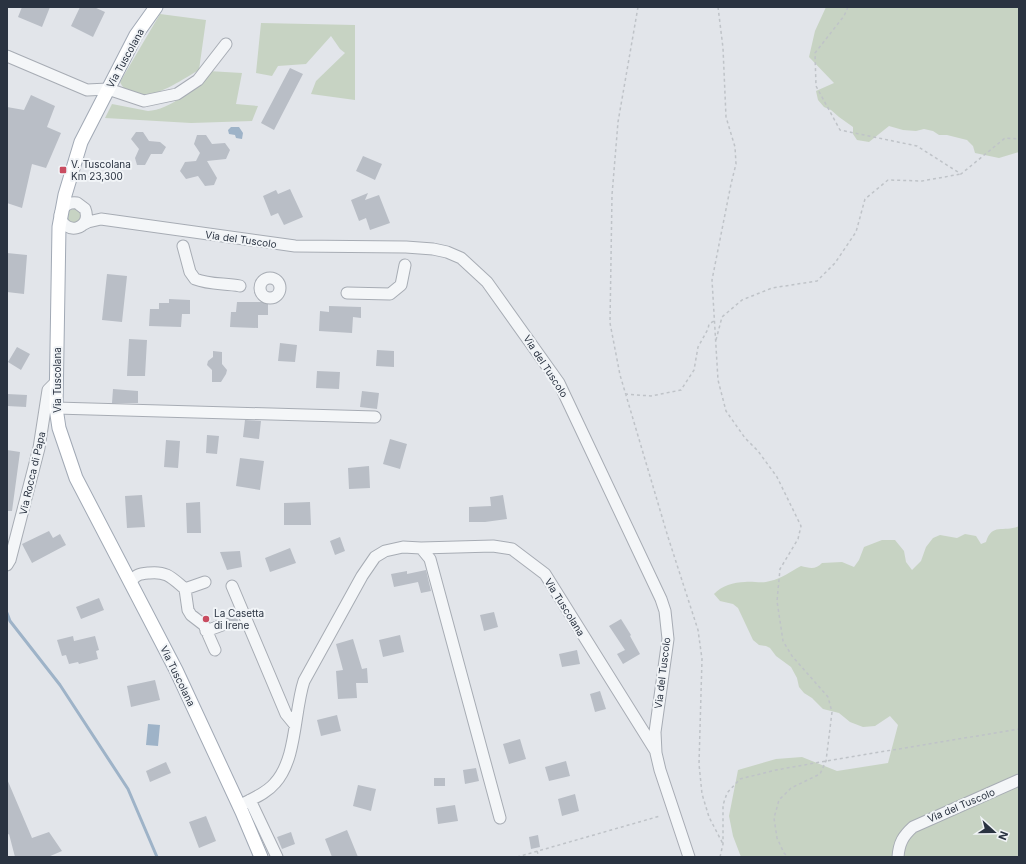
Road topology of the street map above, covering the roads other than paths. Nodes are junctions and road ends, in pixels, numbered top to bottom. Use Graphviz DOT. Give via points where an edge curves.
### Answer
graph roads {
  1 [pos="156,7"];
  2 [pos="226,44"];
  3 [pos="7,56"];
  4 [pos="108,89"];
  5 [pos="68,183"];
  6 [pos="82,206"];
  7 [pos="61,214"];
  8 [pos="101,219"];
  9 [pos="80,227"];
  10 [pos="183,246"];
  11 [pos="58,248"];
  12 [pos="405,265"];
  13 [pos="240,286"];
  14 [pos="347,293"];
  15 [pos="56,382"];
  16 [pos="56,408"];
  17 [pos="375,417"];
  18 [pos="421,548"];
  19 [pos="7,565"];
  20 [pos="130,582"];
  21 [pos="205,582"];
  22 [pos="232,586"];
  23 [pos="185,589"];
  24 [pos="225,624"];
  25 [pos="206,631"];
  26 [pos="215,650"];
  27 [pos="295,725"];
  28 [pos="656,753"];
  29 [pos="1019,780"];
  30 [pos="244,803"];
  31 [pos="500,818"];
  32 [pos="261,857"];
  33 [pos="277,857"];
  34 [pos="689,857"];
  35 [pos="898,857"];
  1 -- 4 [label="main road, Via Tuscolana" via="136,35"];
  2 -- 4 [label="street" via="198,80 177,94 144,101"];
  3 -- 4 [label="street" via="87,90"];
  4 -- 5 [label="main road, Via Tuscolana" via="81,142"];
  5 -- 6 [label="street"];
  5 -- 7 [label="main road, Via Tuscolana"];
  6 -- 7 [label="street" via="69,203"];
  6 -- 8 [label="street"];
  6 -- 9 [label="street" via="87,215"];
  7 -- 9 [label="street" via="62,222 68,227"];
  7 -- 11 [label="main road, Via Tuscolana"];
  8 -- 9 [label="street"];
  8 -- 28 [label="street, Via del Tuscolo" via="295,246 433,249 461,258 476,270 492,288 559,383 661,599 668,639 655,732"];
  9 -- 11 [label="street" via="67,235"];
  10 -- 13 [label="street" via="190,272 195,280"];
  11 -- 15 [label="main road, Via Tuscolana"];
  12 -- 14 [label="street" via="401,285 390,294"];
  15 -- 16 [label="main road, Via Tuscolana"];
  15 -- 19 [label="street, Via Rocca di Papa" via="48,390 39,448"];
  16 -- 17 [label="street"];
  16 -- 20 [label="main road, Via Tuscolana" via="59,428 76,478"];
  18 -- 27 [label="street, Via Tuscolana" via="402,547 385,551 375,557 367,568 304,681"];
  18 -- 28 [label="street, Via Tuscolana" via="493,546 512,549 545,574"];
  18 -- 31 [label="street" via="430,559"];
  20 -- 23 [label="street" via="137,574 160,572 170,576"];
  20 -- 30 [label="main road, Via Tuscolana"];
  21 -- 23 [label="street"];
  22 -- 27 [label="street" via="286,714"];
  23 -- 25 [label="street" via="188,610 191,616 204,625"];
  24 -- 25 [label="street"];
  25 -- 26 [label="street"];
  27 -- 30 [label="street, Via Tuscolana" via="287,763 276,783 267,791"];
  28 -- 34 [label="street, Via del Tuscolo"];
  29 -- 35 [label="street, Via del Tuscolo" via="913,827 900,843"];
  30 -- 32 [label="main road, Via Tuscolana"];
  30 -- 33 [label="street"];
}
